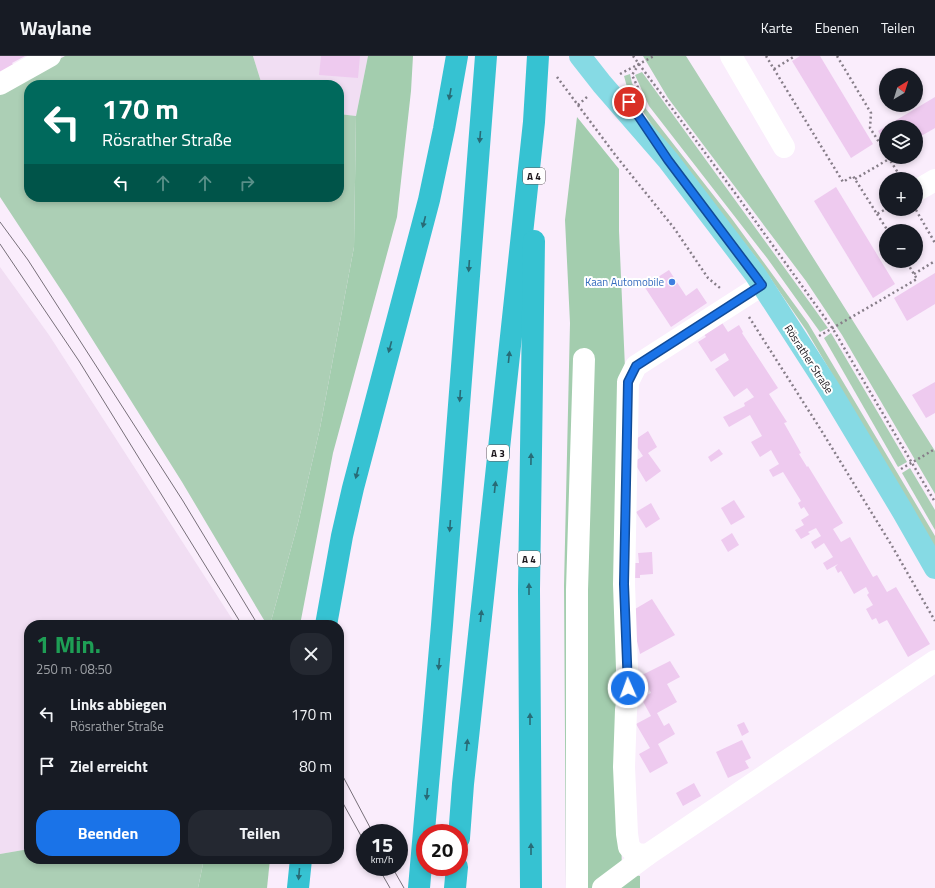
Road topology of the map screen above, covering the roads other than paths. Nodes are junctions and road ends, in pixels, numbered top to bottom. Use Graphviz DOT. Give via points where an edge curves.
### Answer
graph roads {
  1 [pos="50,56"];
  2 [pos="457,56"];
  3 [pos="486,56"];
  4 [pos="538,56"];
  5 [pos="580,56"];
  6 [pos="600,56"];
  7 [pos="730,56"];
  8 [pos="0,84"];
  9 [pos="534,122"];
  10 [pos="784,147"];
  11 [pos="668,160"];
  12 [pos="935,180"];
  13 [pos="923,187"];
  14 [pos="762,285"];
  15 [pos="584,359"];
  16 [pos="935,568"];
  17 [pos="327,620"];
  18 [pos="935,661"];
  19 [pos="460,824"];
  20 [pos="646,855"];
  21 [pos="300,864"];
  22 [pos="456,876"];
  23 [pos="298,888"];
  24 [pos="419,888"];
  25 [pos="455,888"];
  26 [pos="531,888"];
  27 [pos="577,888"];
  28 [pos="603,888"];
  1 -- 8 [label="street"];
  2 -- 17 [label="highway, one-way" via="437,167 353,488"];
  3 -- 24 [label="highway, one-way"];
  4 -- 9 [label="highway, A 3"];
  5 -- 11 [label="main road, Rösrather Straße"];
  6 -- 11 [label="main road, Rösrather Straße"];
  7 -- 10 [label="street"];
  19 -- 9 [label="highway, A 3, one-way"];
  26 -- 9 [label="highway, A 4, one-way" via="529,590"];
  11 -- 14 [label="main road, Rösrather Straße"];
  12 -- 13 [label="street"];
  14 -- 16 [label="main road, Rösrather Straße" via="828,387"];
  14 -- 20 [label="street" via="636,366 628,382 624,584 628,691 624,767 629,847 636,854"];
  15 -- 27 [label="street" via="577,590"];
  18 -- 20 [label="street"];
  20 -- 28 [label="street"];
  21 -- 23 [label="highway, one-way"];
  22 -- 25 [label="highway"];
}
